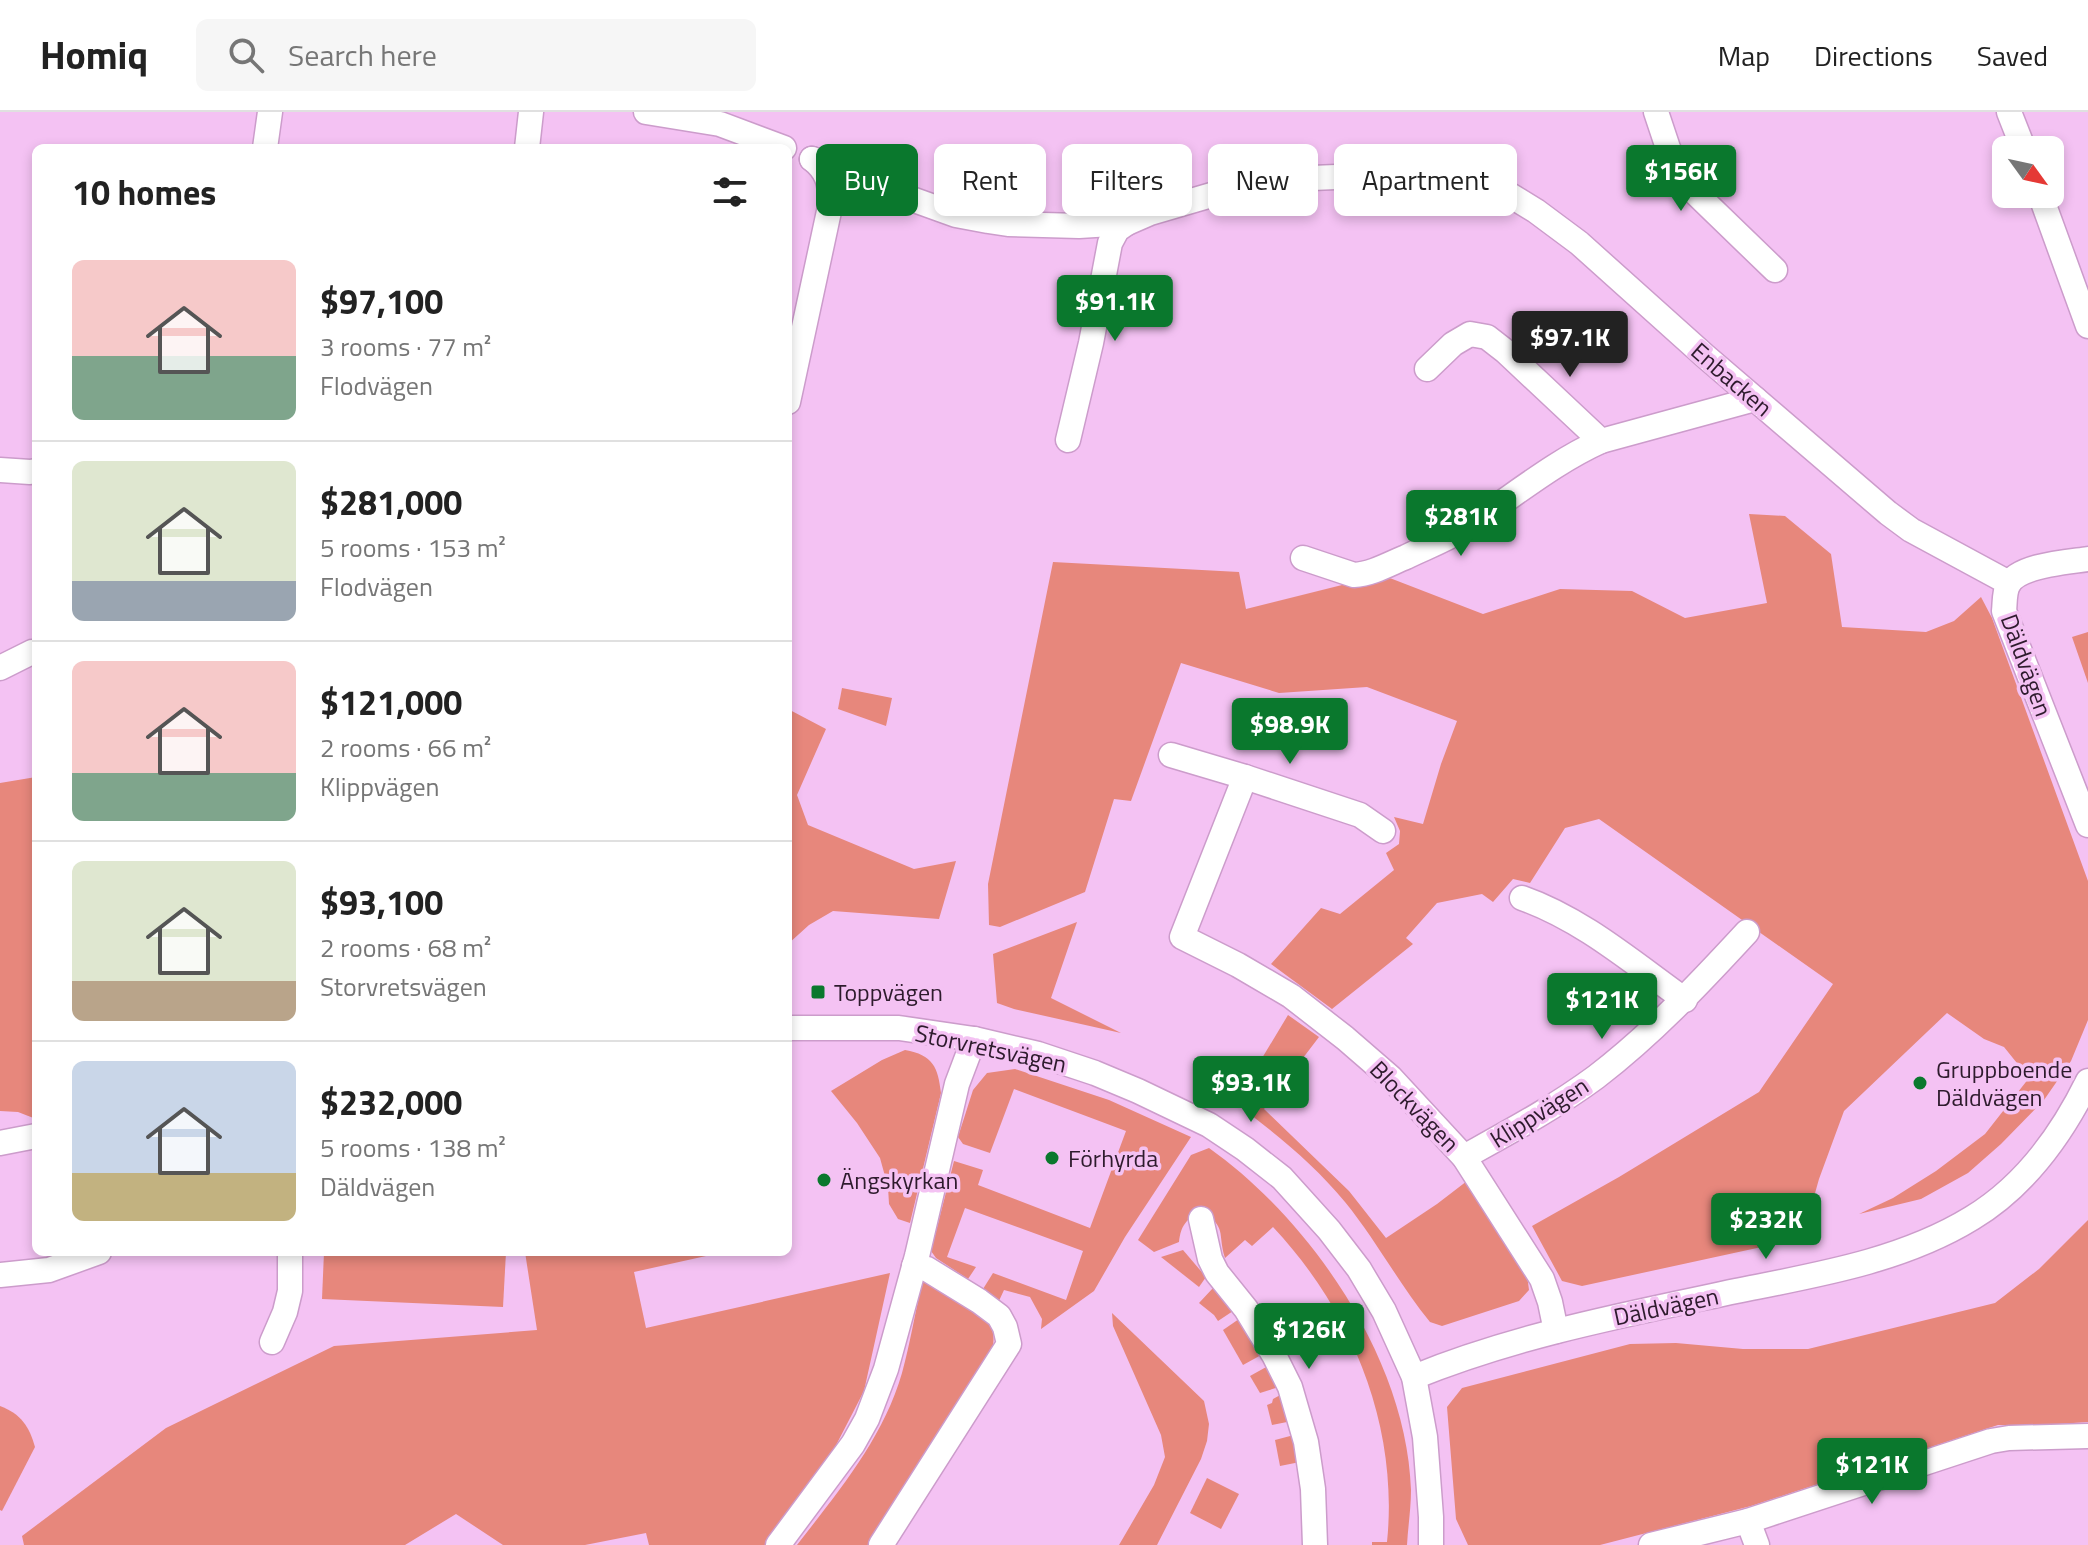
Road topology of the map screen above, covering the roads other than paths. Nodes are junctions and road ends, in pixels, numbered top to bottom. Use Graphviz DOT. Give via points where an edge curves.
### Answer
graph roads {
  1 [pos="270,112"];
  2 [pos="531,112"];
  3 [pos="646,112"];
  4 [pos="1656,112"];
  5 [pos="2009,112"];
  6 [pos="2018,136"];
  7 [pos="266,144"];
  8 [pos="527,144"];
  9 [pos="773,144"];
  10 [pos="792,151"];
  11 [pos="812,159"];
  12 [pos="816,161"];
  13 [pos="918,201"];
  14 [pos="2045,208"];
  15 [pos="1127,223"];
  16 [pos="1775,270"];
  17 [pos="2088,326"];
  18 [pos="1427,369"];
  19 [pos="792,383"];
  20 [pos="1755,399"];
  21 [pos="1068,440"];
  22 [pos="1601,441"];
  23 [pos="0,470"];
  24 [pos="32,471"];
  25 [pos="1303,558"];
  26 [pos="2088,559"];
  27 [pos="2009,583"];
  28 [pos="32,652"];
  29 [pos="0,668"];
  30 [pos="1171,755"];
  31 [pos="1245,777"];
  32 [pos="2088,825"];
  33 [pos="1383,831"];
  34 [pos="1522,898"];
  35 [pos="1747,932"];
  36 [pos="1685,1000"];
  37 [pos="792,1028"];
  38 [pos="974,1039"];
  39 [pos="2088,1081"];
  40 [pos="32,1137"];
  41 [pos="0,1143"];
  42 [pos="1464,1157"];
  43 [pos="1201,1219"];
  44 [pos="88,1256"];
  45 [pos="290,1256"];
  46 [pos="914,1266"];
  47 [pos="0,1275"];
  48 [pos="1556,1331"];
  49 [pos="272,1342"];
  50 [pos="1414,1377"];
  51 [pos="2088,1436"];
  52 [pos="1748,1521"];
  53 [pos="778,1545"];
  54 [pos="881,1545"];
  55 [pos="1315,1545"];
  56 [pos="1431,1545"];
  57 [pos="1651,1545"];
  58 [pos="1757,1545"];
  1 -- 7 [label="street"];
  2 -- 8 [label="street"];
  3 -- 9 [label="street" via="720,124"];
  4 -- 16 [label="street" via="1683,181"];
  5 -- 6 [label="street"];
  10 -- 11 [label="street"];
  11 -- 12 [label="street"];
  11 -- 19 [label="street" via="823,168 831,202"];
  13 -- 15 [label="street, Enbacken" via="1008,224"];
  14 -- 17 [label="street"];
  15 -- 20 [label="street, Enbacken" via="1232,189 1288,179 1408,174 1470,180 1507,192 1579,243"];
  15 -- 21 [label="street" via="1110,243"];
  18 -- 22 [label="street" via="1470,334 1487,337"];
  20 -- 22 [label="street"];
  20 -- 27 [label="street, Enbacken" via="1911,530"];
  22 -- 25 [label="street" via="1529,482 1457,533 1381,568 1354,575"];
  23 -- 24 [label="street"];
  26 -- 27 [label="street, Däldvägen" via="2020,573"];
  27 -- 32 [label="street, Däldvägen" via="2004,611"];
  28 -- 29 [label="street"];
  30 -- 31 [label="street"];
  31 -- 33 [label="street" via="1360,815"];
  31 -- 42 [label="street, Blockvägen" via="1182,937 1291,996 1345,1038 1390,1077"];
  34 -- 36 [label="street" via="1549,908 1605,943"];
  35 -- 36 [label="street, Klippvägen"];
  36 -- 42 [label="street, Klippvägen" via="1584,1085"];
  37 -- 38 [label="street, Storvretsvägen" via="899,1028"];
  38 -- 46 [label="street" via="957,1084"];
  38 -- 50 [label="street, Storvretsvägen" via="1095,1073 1209,1125 1245,1149 1282,1178 1359,1269"];
  39 -- 48 [label="street, Däldvägen" via="2071,1115 2032,1168 1973,1218 1934,1238 1826,1273"];
  40 -- 41 [label="street"];
  42 -- 48 [label="street, Blockvägen" via="1542,1279"];
  43 -- 55 [label="street" via="1217,1273 1246,1309 1290,1387 1306,1442"];
  44 -- 47 [label="street" via="49,1270"];
  45 -- 49 [label="street" via="290,1291"];
  46 -- 53 [label="street" via="867,1419"];
  46 -- 54 [label="street" via="927,1269 999,1316 1009,1344"];
  48 -- 50 [label="street, Däldvägen"];
  50 -- 56 [label="street, Storvretsvägen" via="1425,1437"];
  51 -- 52 [label="street" via="1991,1441"];
  52 -- 57 [label="street"];
  52 -- 58 [label="street"];
}
